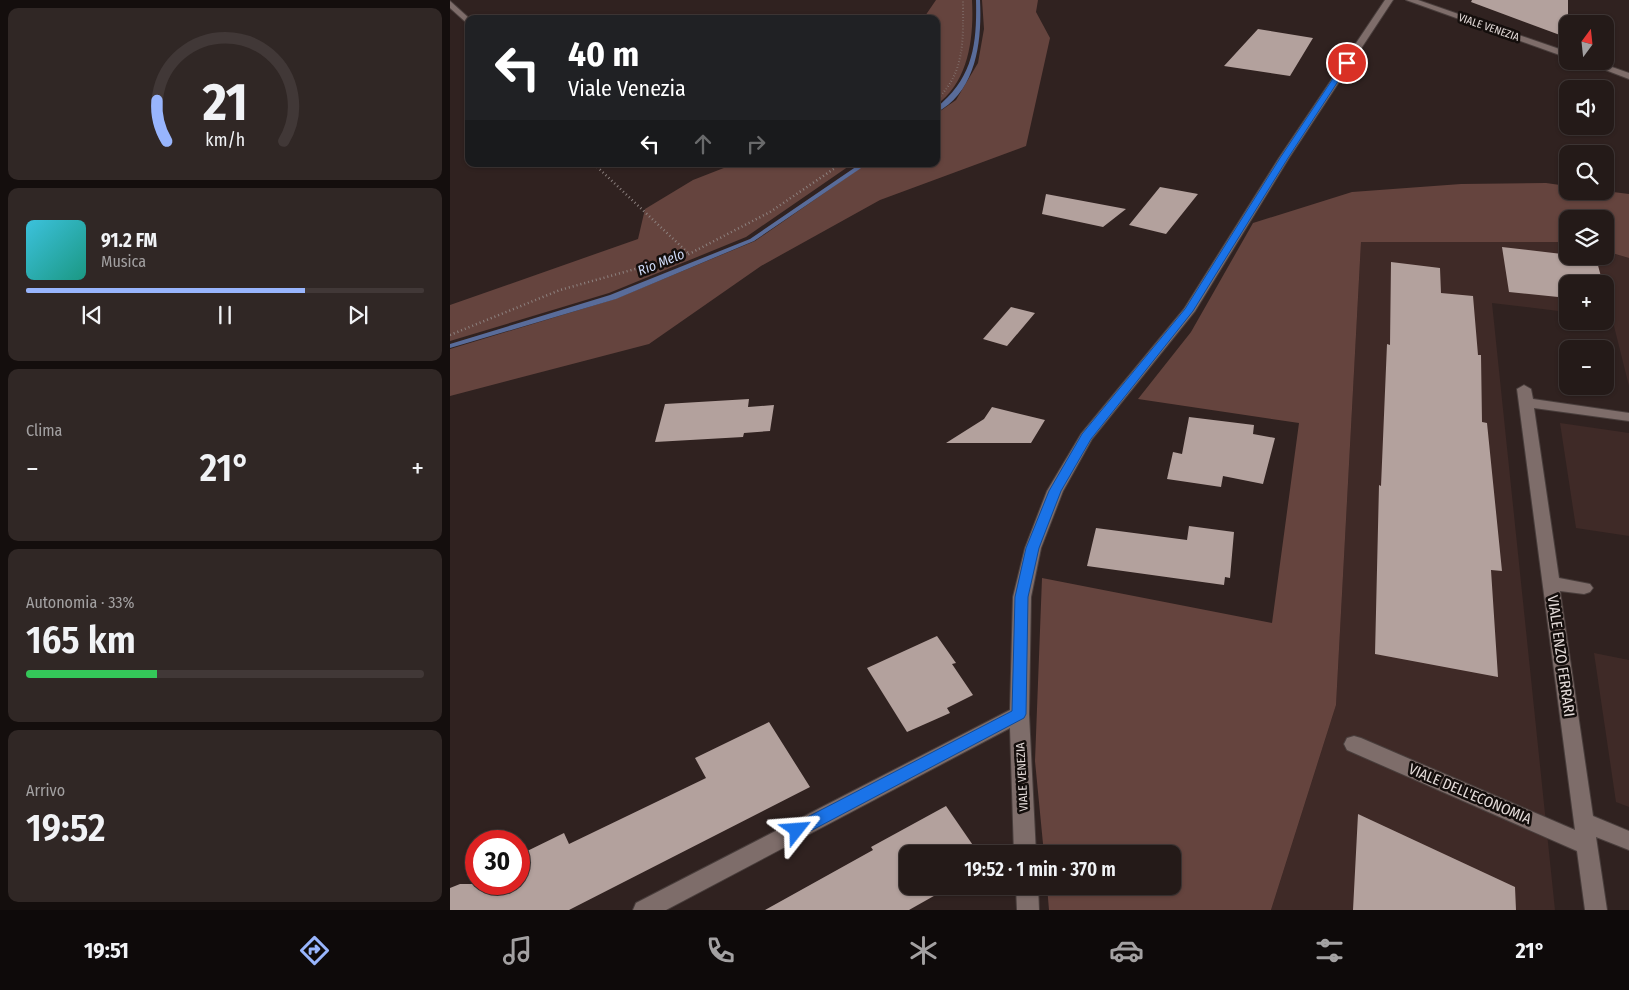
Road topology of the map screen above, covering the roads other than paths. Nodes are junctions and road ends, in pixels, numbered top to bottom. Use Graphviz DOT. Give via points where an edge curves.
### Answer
graph roads {
  1 [pos="1389,0"];
  2 [pos="1410,0"];
  3 [pos="450,3"];
  4 [pos="465,19"];
  5 [pos="1559,52"];
  6 [pos="1612,70"];
  7 [pos="1629,76"];
  8 [pos="1629,417"];
  9 [pos="1551,583"];
  10 [pos="1584,588"];
  11 [pos="1019,714"];
  12 [pos="1354,744"];
  13 [pos="1583,821"];
  14 [pos="1629,841"];
  15 [pos="1025,845"];
  16 [pos="1587,845"];
  17 [pos="1027,895"];
  18 [pos="644,910"];
  19 [pos="1028,910"];
  20 [pos="1596,910"];
  1 -- 11 [label="street, VIALE VENEZIA" via="1284,158 1189,311 1086,437 1055,491 1033,548 1022,597"];
  2 -- 5 [label="street, VIALE VENEZIA"];
  3 -- 4 [label="street"];
  6 -- 7 [label="street"];
  8 -- 9 [label="street, VIALE ENZO FERRARI" via="1526,396"];
  9 -- 10 [label="street"];
  9 -- 13 [label="street, VIALE ENZO FERRARI"];
  11 -- 15 [label="street, VIALE VENEZIA"];
  11 -- 18 [label="street"];
  12 -- 16 [label="street, VIALE DELL'ECONOMIA"];
  13 -- 14 [label="street"];
  13 -- 16 [label="street, VIALE ENZO FERRARI"];
  16 -- 20 [label="street, VIALE ENZO FERRARI"];
  17 -- 19 [label="street"];
}
